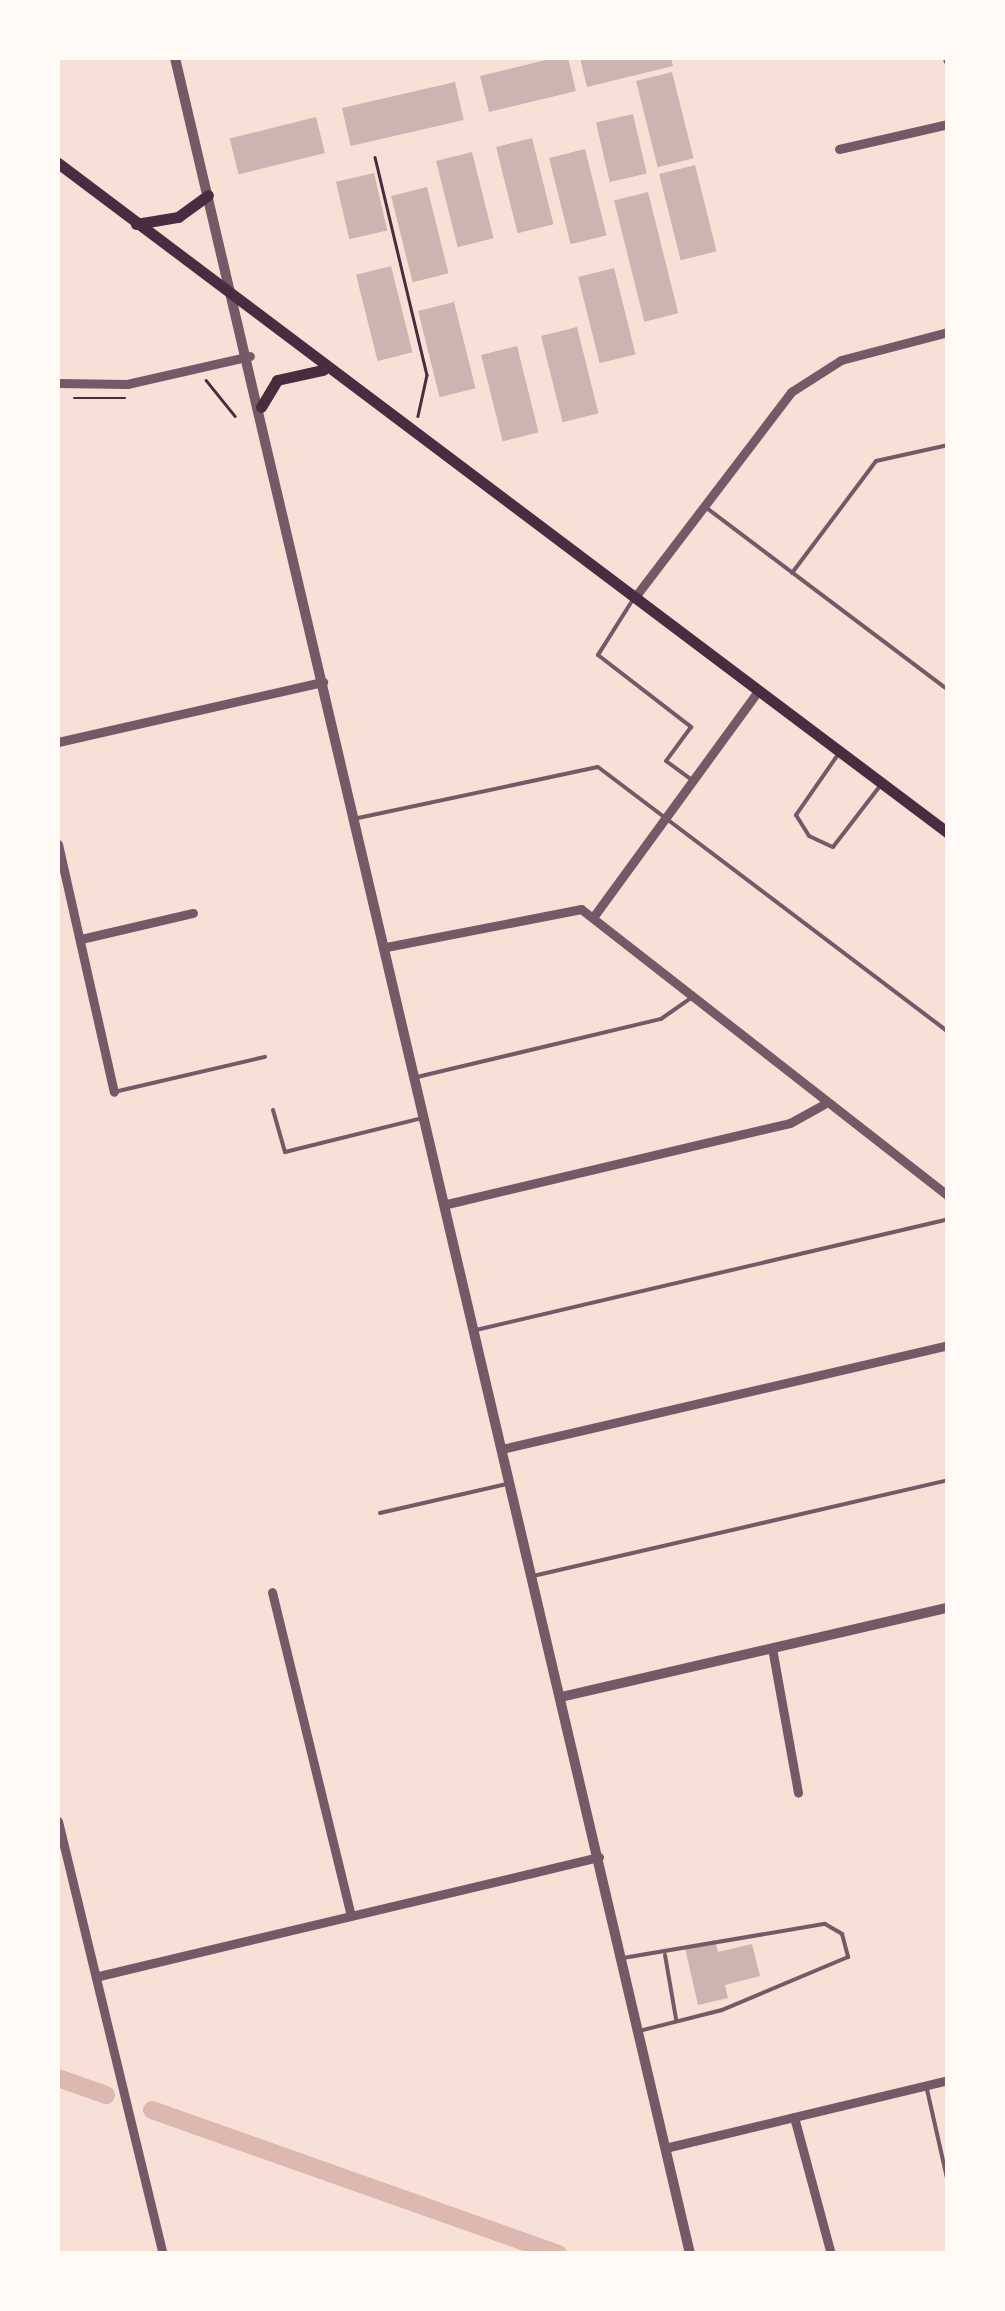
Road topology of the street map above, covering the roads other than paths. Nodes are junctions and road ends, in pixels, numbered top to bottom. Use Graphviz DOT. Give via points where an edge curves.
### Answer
graph roads {
  1 [pos="175,58"];
  2 [pos="948,124"];
  3 [pos="839,149"];
  4 [pos="58,163"];
  5 [pos="208,195"];
  6 [pos="136,224"];
  7 [pos="238,303"];
  8 [pos="948,332"];
  9 [pos="250,356"];
  10 [pos="323,370"];
  11 [pos="58,383"];
  12 [pos="261,407"];
  13 [pos="948,445"];
  14 [pos="702,505"];
  15 [pos="792,573"];
  16 [pos="635,597"];
  17 [pos="323,682"];
  18 [pos="758,690"];
  19 [pos="948,690"];
  20 [pos="58,742"];
  21 [pos="840,752"];
  22 [pos="693,780"];
  23 [pos="882,784"];
  24 [pos="666,817"];
  25 [pos="353,819"];
  26 [pos="948,833"];
  27 [pos="58,844"];
  28 [pos="193,913"];
  29 [pos="594,916"];
  30 [pos="81,939"];
  31 [pos="386,948"];
  32 [pos="693,998"];
  33 [pos="948,1032"];
  34 [pos="266,1057"];
  35 [pos="417,1077"];
  36 [pos="114,1092"];
  37 [pos="824,1104"];
  38 [pos="273,1110"];
  39 [pos="426,1116"];
  40 [pos="948,1196"];
  41 [pos="446,1204"];
  42 [pos="948,1219"];
  43 [pos="476,1330"];
  44 [pos="948,1345"];
  45 [pos="502,1449"];
  46 [pos="948,1480"];
  47 [pos="510,1483"];
  48 [pos="380,1513"];
  49 [pos="532,1576"];
  50 [pos="272,1592"];
  51 [pos="948,1608"];
  52 [pos="772,1648"];
  53 [pos="561,1697"];
  54 [pos="798,1793"];
  55 [pos="58,1821"];
  56 [pos="599,1857"];
  57 [pos="351,1916"];
  58 [pos="664,1953"];
  59 [pos="623,1958"];
  60 [pos="99,1976"];
  61 [pos="676,2019"];
  62 [pos="639,2031"];
  63 [pos="948,2080"];
  64 [pos="926,2086"];
  65 [pos="794,2117"];
  66 [pos="665,2148"];
  67 [pos="948,2183"];
  68 [pos="164,2254"];
  69 [pos="690,2254"];
  70 [pos="832,2254"];
  1 -- 5 [label="street"];
  2 -- 3 [label="street"];
  4 -- 6 [label="main road"];
  5 -- 6 [label="main road" via="178,217"];
  5 -- 7 [label="street"];
  6 -- 7 [label="main road"];
  7 -- 9 [label="street"];
  7 -- 10 [label="main road"];
  8 -- 14 [label="street" via="818,372 770,413"];
  9 -- 11 [label="street" via="127,384"];
  9 -- 12 [label="street"];
  10 -- 12 [label="main road" via="277,380"];
  10 -- 16 [label="main road"];
  12 -- 17 [label="street"];
  13 -- 15 [label="lane" via="876,462"];
  14 -- 15 [label="lane"];
  14 -- 16 [label="street"];
  15 -- 19 [label="lane"];
  16 -- 18 [label="main road"];
  16 -- 22 [label="lane" via="598,655 691,727 666,760"];
  17 -- 20 [label="street"];
  17 -- 25 [label="street"];
  18 -- 21 [label="main road"];
  18 -- 22 [label="street"];
  21 -- 23 [label="main road"];
  21 -- 23 [label="lane" via="796,814 809,836 833,847"];
  22 -- 24 [label="street"];
  23 -- 26 [label="main road"];
  24 -- 25 [label="lane" via="585,766"];
  24 -- 29 [label="street"];
  24 -- 33 [label="lane"];
  25 -- 31 [label="street"];
  27 -- 30 [label="street"];
  28 -- 30 [label="street"];
  29 -- 31 [label="street" via="560,911"];
  29 -- 32 [label="street"];
  30 -- 36 [label="street"];
  31 -- 35 [label="street"];
  32 -- 35 [label="lane" via="661,1019"];
  32 -- 37 [label="street"];
  34 -- 36 [label="lane"];
  35 -- 39 [label="street"];
  37 -- 40 [label="street"];
  37 -- 41 [label="street" via="790,1123"];
  38 -- 39 [label="lane" via="285,1152"];
  39 -- 41 [label="street"];
  41 -- 43 [label="street"];
  42 -- 43 [label="lane"];
  43 -- 45 [label="street"];
  44 -- 45 [label="street"];
  45 -- 47 [label="street"];
  46 -- 49 [label="lane"];
  47 -- 48 [label="lane"];
  47 -- 49 [label="street"];
  49 -- 53 [label="street"];
  50 -- 57 [label="street"];
  51 -- 52 [label="street"];
  52 -- 53 [label="street"];
  52 -- 54 [label="street"];
  53 -- 56 [label="street"];
  55 -- 60 [label="street"];
  56 -- 57 [label="street"];
  56 -- 59 [label="street"];
  57 -- 60 [label="street"];
  58 -- 59 [label="lane"];
  58 -- 61 [label="lane"];
  58 -- 61 [label="lane" via="740,1932 825,1924 842,1934 848,1957 722,2010"];
  59 -- 62 [label="street"];
  60 -- 68 [label="street"];
  61 -- 62 [label="lane"];
  62 -- 66 [label="street"];
  63 -- 64 [label="street"];
  64 -- 65 [label="street"];
  64 -- 67 [label="lane"];
  65 -- 66 [label="street"];
  65 -- 70 [label="street"];
  66 -- 69 [label="street"];
}
